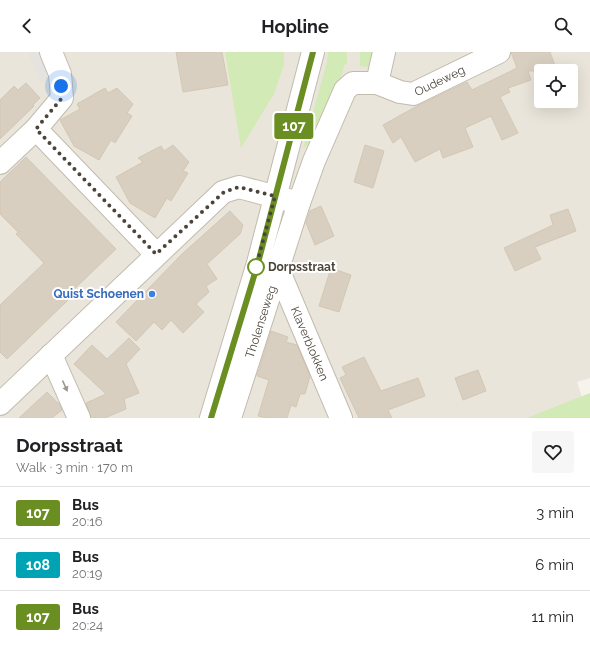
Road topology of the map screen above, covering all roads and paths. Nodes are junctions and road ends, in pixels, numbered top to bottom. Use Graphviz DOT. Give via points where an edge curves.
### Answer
graph roads {
  1 [pos="51,52"];
  2 [pos="313,52"];
  3 [pos="384,52"];
  4 [pos="499,52"];
  5 [pos="353,83"];
  6 [pos="377,83"];
  7 [pos="36,129"];
  8 [pos="0,162"];
  9 [pos="275,196"];
  10 [pos="299,203"];
  11 [pos="156,254"];
  12 [pos="278,269"];
  13 [pos="51,355"];
  14 [pos="0,404"];
  15 [pos="79,418"];
  16 [pos="211,418"];
  17 [pos="230,418"];
  18 [pos="341,418"];
  1 -- 7 [label="street" via="60,74 62,98"];
  2 -- 9 [label="street, Tholenseweg"];
  3 -- 6 [label="street"];
  4 -- 6 [label="street, Oudeweg" via="413,94"];
  5 -- 6 [label="street, Oudeweg"];
  5 -- 10 [label="street, Tholenseweg" via="345,90"];
  7 -- 8 [label="street"];
  7 -- 11 [label="street"];
  9 -- 10 [label="street"];
  9 -- 11 [label="street" via="239,187 224,192"];
  9 -- 16 [label="street, Tholenseweg" via="258,263"];
  10 -- 12 [label="street, Tholenseweg"];
  11 -- 13 [label="street"];
  12 -- 17 [label="street, Tholenseweg"];
  12 -- 18 [label="street, Klaverblokken"];
  13 -- 14 [label="street"];
  13 -- 15 [label="street, one-way"];
}
